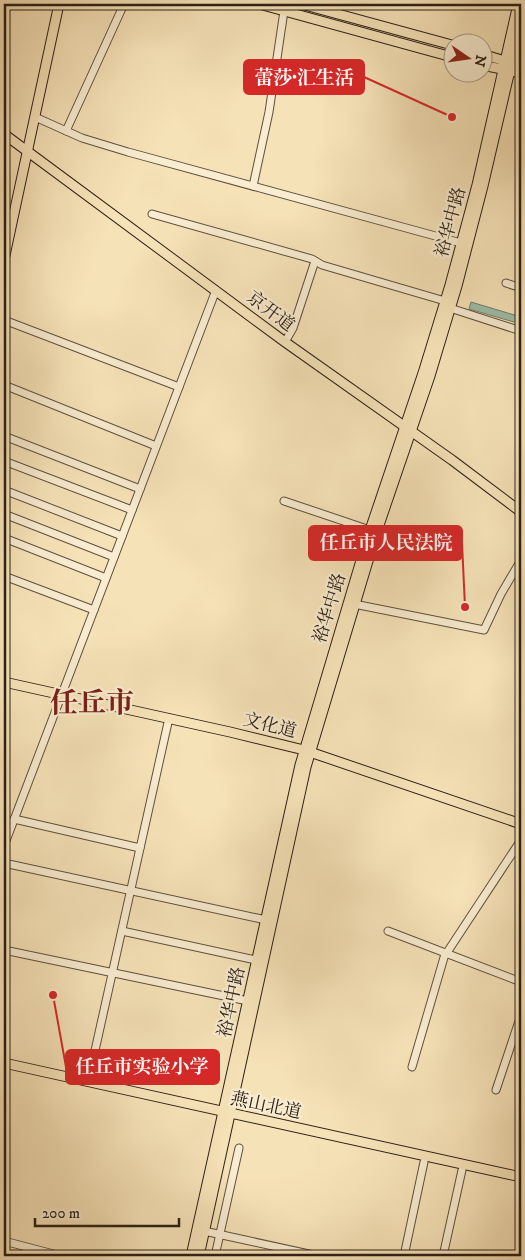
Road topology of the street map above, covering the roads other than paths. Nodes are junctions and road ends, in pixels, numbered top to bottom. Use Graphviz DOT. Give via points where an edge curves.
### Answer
graph roads {
  1 [pos="59,4"];
  2 [pos="124,4"];
  3 [pos="258,4"];
  4 [pos="302,4"];
  5 [pos="518,4"];
  6 [pos="284,11"];
  7 [pos="521,23"];
  8 [pos="442,43"];
  9 [pos="442,54"];
  10 [pos="492,58"];
  11 [pos="492,65"];
  12 [pos="511,66"];
  13 [pos="521,73"];
  14 [pos="35,117"];
  15 [pos="66,131"];
  16 [pos="4,134"];
  17 [pos="27,151"];
  18 [pos="253,186"];
  19 [pos="152,214"];
  20 [pos="461,243"];
  21 [pos="4,260"];
  22 [pos="315,261"];
  23 [pos="506,284"];
  24 [pos="521,288"];
  25 [pos="216,290"];
  26 [pos="448,304"];
  27 [pos="4,320"];
  28 [pos="521,331"];
  29 [pos="285,342"];
  30 [pos="4,386"];
  31 [pos="179,387"];
  32 [pos="408,429"];
  33 [pos="4,436"];
  34 [pos="156,446"];
  35 [pos="4,461"];
  36 [pos="140,489"];
  37 [pos="4,490"];
  38 [pos="284,501"];
  39 [pos="132,510"];
  40 [pos="521,512"];
  41 [pos="4,514"];
  42 [pos="370,530"];
  43 [pos="122,536"];
  44 [pos="4,538"];
  45 [pos="114,557"];
  46 [pos="521,560"];
  47 [pos="4,576"];
  48 [pos="106,578"];
  49 [pos="354,604"];
  50 [pos="94,610"];
  51 [pos="4,682"];
  52 [pos="62,695"];
  53 [pos="169,718"];
  54 [pos="307,751"];
  55 [pos="14,820"];
  56 [pos="521,824"];
  57 [pos="521,840"];
  58 [pos="4,846"];
  59 [pos="140,848"];
  60 [pos="4,862"];
  61 [pos="131,890"];
  62 [pos="266,920"];
  63 [pos="122,931"];
  64 [pos="388,931"];
  65 [pos="4,950"];
  66 [pos="445,954"];
  67 [pos="256,960"];
  68 [pos="113,972"];
  69 [pos="521,982"];
  70 [pos="248,1001"];
  71 [pos="521,1015"];
  72 [pos="4,1064"];
  73 [pos="412,1067"];
  74 [pos="4,1069"];
  75 [pos="88,1082"];
  76 [pos="496,1090"];
  77 [pos="226,1116"];
  78 [pos="239,1148"];
  79 [pos="424,1162"];
  80 [pos="462,1170"];
  81 [pos="521,1178"];
  82 [pos="521,1183"];
  83 [pos="204,1231"];
  84 [pos="220,1234"];
  85 [pos="4,1241"];
  86 [pos="294,1253"];
  87 [pos="61,1256"];
  88 [pos="191,1256"];
  89 [pos="199,1256"];
  90 [pos="215,1256"];
  91 [pos="318,1256"];
  92 [pos="404,1256"];
  93 [pos="443,1256"];
  1 -- 14 [label="main road"];
  2 -- 15 [label="street"];
  3 -- 6 [label="main road"];
  4 -- 8 [label="main road"];
  5 -- 12 [label="main road"];
  6 -- 9 [label="main road"];
  6 -- 18 [label="street" via="269,112"];
  7 -- 12 [label="main road"];
  10 -- 12 [label="main road"];
  11 -- 12 [label="main road"];
  12 -- 13 [label="main road"];
  12 -- 20 [label="main road, 裕华中路"];
  12 -- 26 [label="main road, 裕华中路" via="483,186"];
  14 -- 15 [label="street"];
  14 -- 17 [label="main road"];
  15 -- 18 [label="street" via="128,152"];
  16 -- 17 [label="main road, 京开道"];
  17 -- 21 [label="main road"];
  17 -- 25 [label="main road, 京开道"];
  18 -- 20 [label="street"];
  19 -- 22 [label="street"];
  20 -- 26 [label="main road, 裕华中路"];
  22 -- 26 [label="street"];
  22 -- 29 [label="street" via="295,323"];
  23 -- 24 [label="street"];
  25 -- 29 [label="main road, 京开道"];
  25 -- 31 [label="street"];
  26 -- 28 [label="street"];
  26 -- 32 [label="main road, 裕华中路"];
  27 -- 31 [label="street"];
  29 -- 32 [label="main road, 京开道"];
  30 -- 34 [label="street"];
  31 -- 34 [label="street"];
  32 -- 40 [label="main road, 京开道"];
  32 -- 42 [label="main road, 裕华中路"];
  32 -- 49 [label="main road, 裕华中路"];
  33 -- 36 [label="street"];
  34 -- 36 [label="street"];
  35 -- 39 [label="street"];
  36 -- 39 [label="street"];
  37 -- 43 [label="street"];
  38 -- 42 [label="street"];
  39 -- 43 [label="street"];
  41 -- 45 [label="street"];
  42 -- 54 [label="main road, 裕华中路"];
  43 -- 45 [label="street"];
  44 -- 48 [label="street"];
  45 -- 48 [label="street"];
  46 -- 49 [label="street" via="484,630"];
  47 -- 50 [label="street"];
  48 -- 50 [label="street"];
  49 -- 54 [label="main road, 裕华中路"];
  50 -- 52 [label="street"];
  51 -- 52 [label="main road, 文化道"];
  52 -- 53 [label="main road, 文化道"];
  52 -- 55 [label="street"];
  53 -- 54 [label="main road, 文化道"];
  53 -- 59 [label="street"];
  54 -- 56 [label="main road, 文化道"];
  54 -- 62 [label="main road, 裕华中路"];
  54 -- 77 [label="main road, 裕华中路"];
  55 -- 58 [label="street"];
  55 -- 59 [label="street"];
  57 -- 66 [label="street"];
  59 -- 61 [label="street"];
  60 -- 61 [label="street"];
  61 -- 62 [label="street"];
  61 -- 63 [label="street"];
  62 -- 67 [label="main road, 裕华中路"];
  63 -- 67 [label="street"];
  63 -- 68 [label="street"];
  64 -- 66 [label="street"];
  65 -- 68 [label="street"];
  66 -- 69 [label="street"];
  66 -- 73 [label="street"];
  67 -- 70 [label="main road, 裕华中路"];
  68 -- 70 [label="street"];
  68 -- 75 [label="street"];
  70 -- 77 [label="main road, 裕华中路"];
  71 -- 76 [label="street"];
  72 -- 75 [label="main road, 燕山北道"];
  74 -- 77 [label="main road, 燕山北道"];
  75 -- 77 [label="main road, 燕山北道"];
  77 -- 79 [label="main road, 燕山北道"];
  77 -- 81 [label="main road, 燕山北道"];
  77 -- 83 [label="main road"];
  77 -- 88 [label="main road"];
  78 -- 84 [label="street"];
  79 -- 80 [label="main road, 燕山北道"];
  79 -- 92 [label="street"];
  80 -- 82 [label="main road, 燕山北道"];
  80 -- 93 [label="street"];
  83 -- 84 [label="street"];
  83 -- 89 [label="main road"];
  84 -- 86 [label="street"];
  84 -- 90 [label="street"];
  85 -- 87 [label="street"];
  86 -- 91 [label="street"];
}
